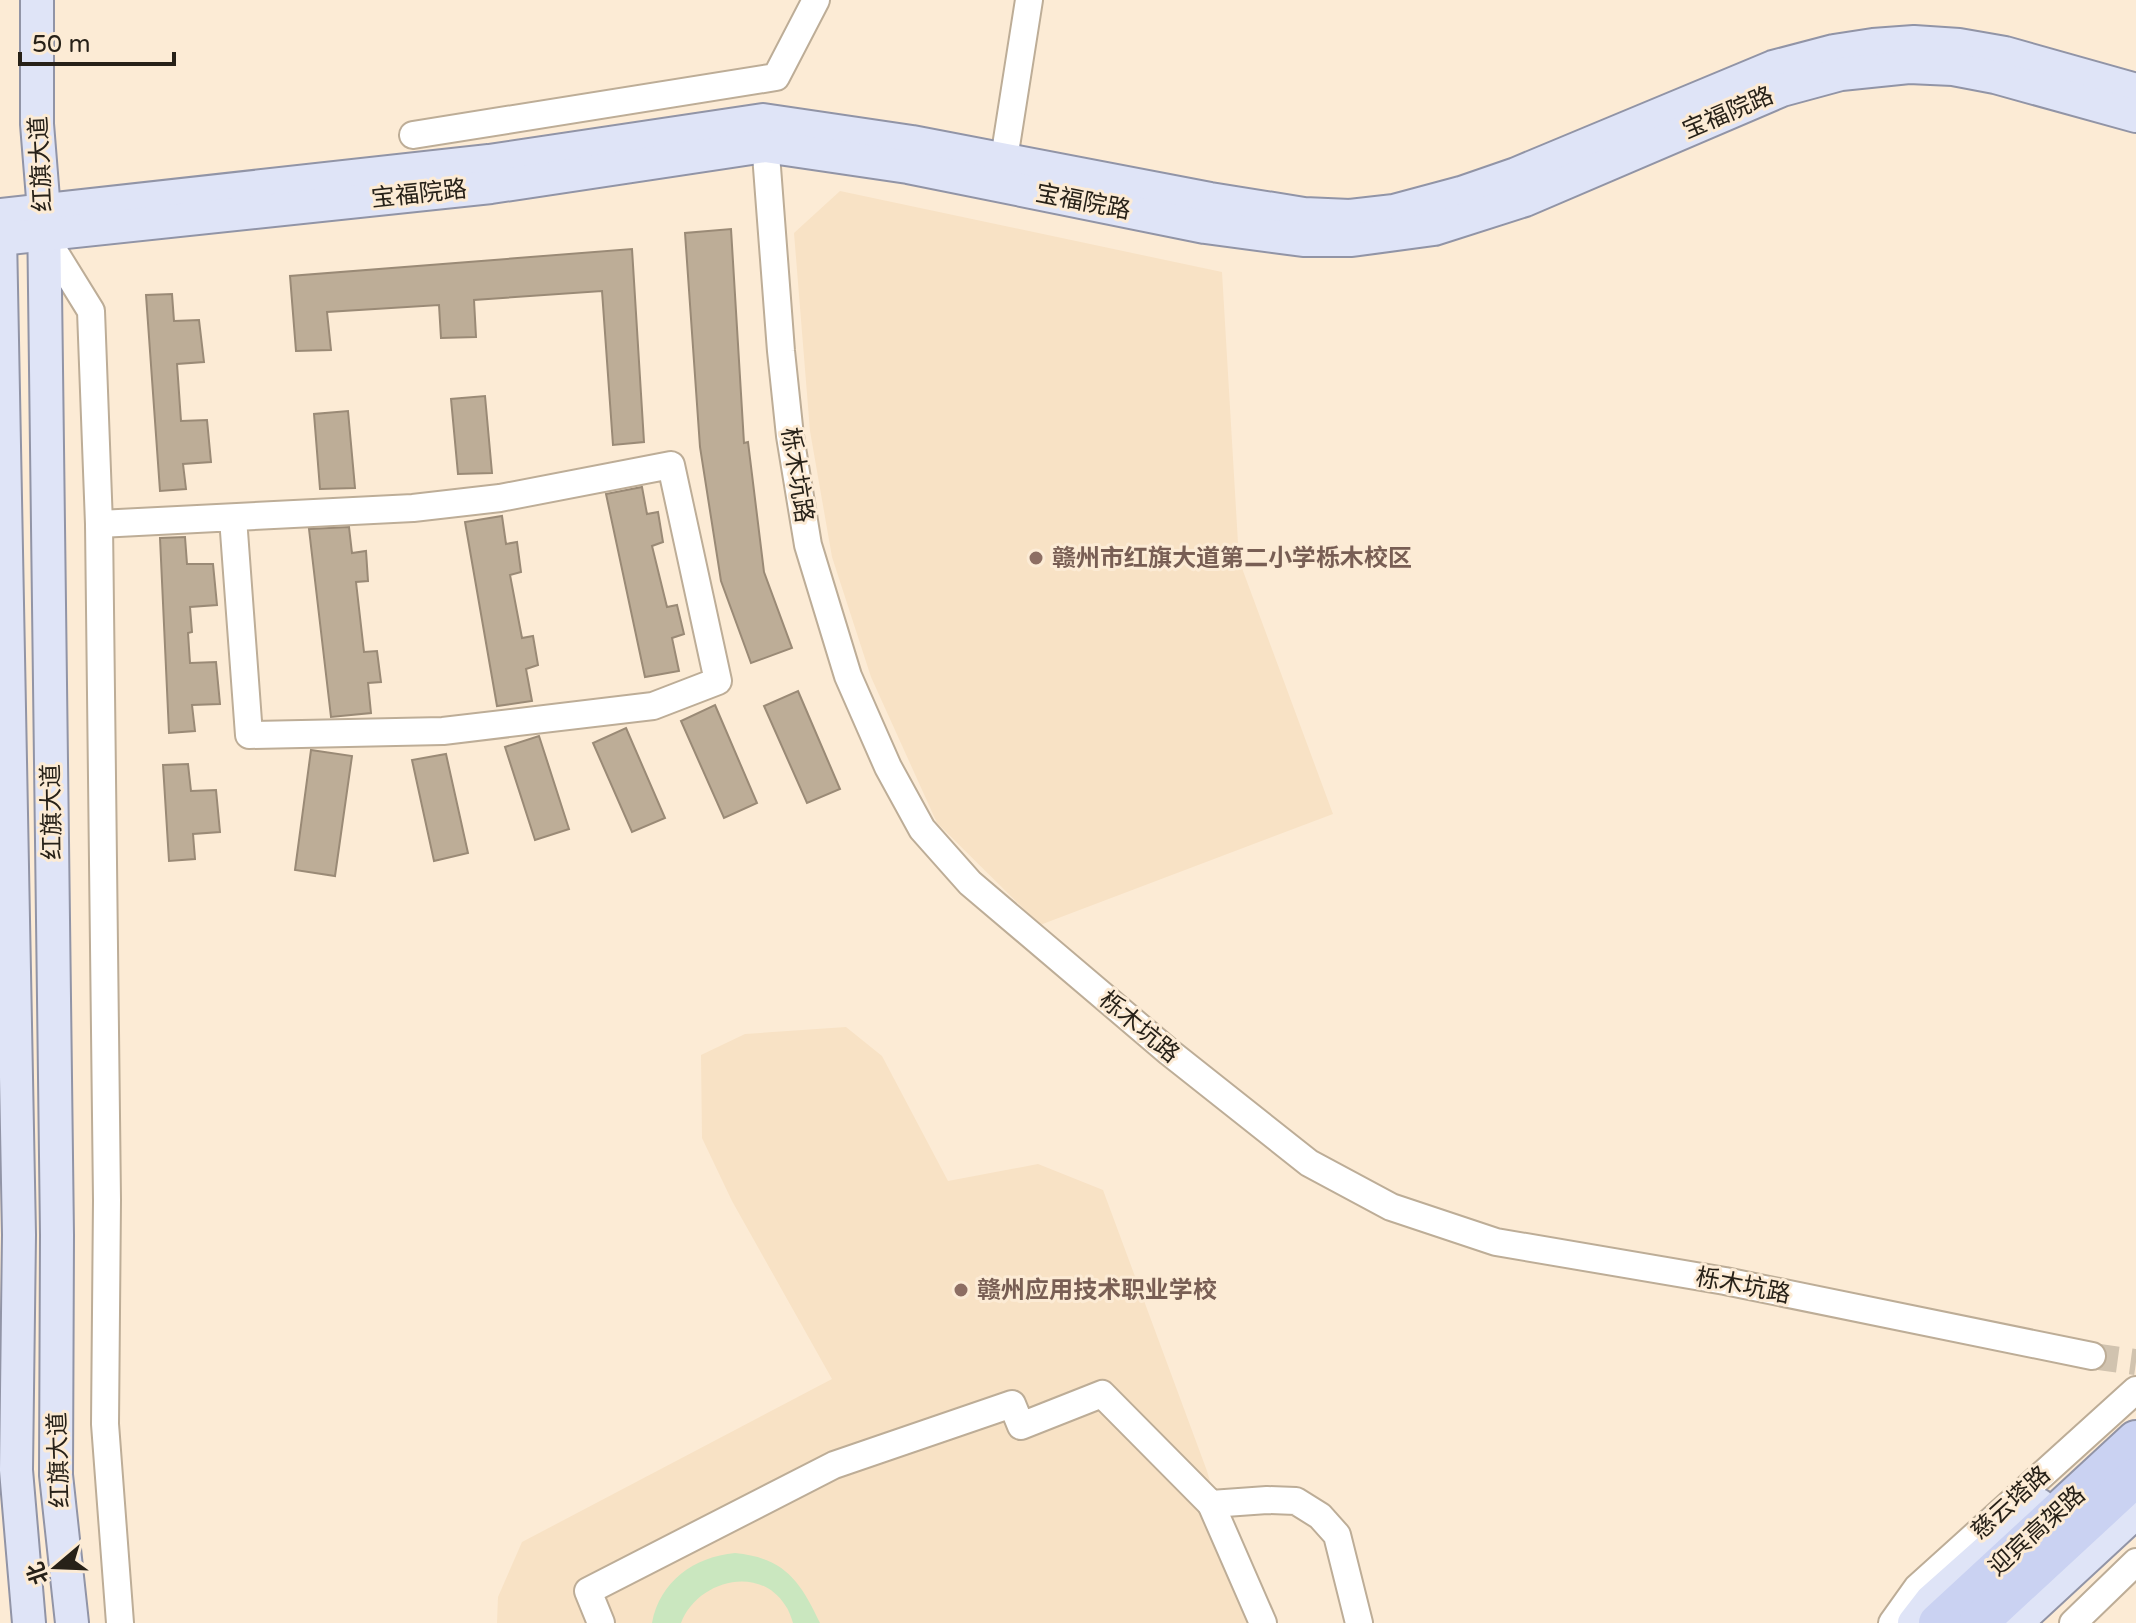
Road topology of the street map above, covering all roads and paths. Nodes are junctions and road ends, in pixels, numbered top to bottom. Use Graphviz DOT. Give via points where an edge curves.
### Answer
graph roads {
  1 [pos="37,0"];
  2 [pos="816,0"];
  3 [pos="1029,0"];
  4 [pos="2136,90"];
  5 [pos="2136,116"];
  6 [pos="764,133"];
  7 [pos="413,135"];
  8 [pos="1002,172"];
  9 [pos="0,215"];
  10 [pos="44,223"];
  11 [pos="0,237"];
  12 [pos="233,518"];
  13 [pos="99,524"];
  14 [pos="2092,1356"];
  15 [pos="2136,1390"];
  16 [pos="2136,1417"];
  17 [pos="2136,1440"];
  18 [pos="2082,1453"];
  19 [pos="2136,1477"];
  20 [pos="1211,1504"];
  21 [pos="2136,1512"];
  22 [pos="2136,1562"];
  23 [pos="29,1623"];
  24 [pos="72,1623"];
  25 [pos="120,1623"];
  26 [pos="601,1623"];
  27 [pos="1263,1623"];
  28 [pos="1359,1623"];
  29 [pos="1892,1623"];
  30 [pos="1914,1623"];
  31 [pos="1938,1623"];
  32 [pos="1978,1623"];
  33 [pos="2016,1623"];
  34 [pos="2073,1623"];
  1 -- 10 [label="main road, 红旗大道"];
  2 -- 7 [label="street" via="776,77"];
  3 -- 8 [label="street"];
  4 -- 8 [label="main road, 宝福院路" via="1974,47 1873,45 1773,67 1461,193 1394,211 1350,216"];
  5 -- 8 [label="main road, 宝福院路" via="1953,69 1841,74 1782,90 1525,200 1434,229 1352,240 1303,240 1205,227"];
  6 -- 8 [label="main road, 宝福院路" via="908,167"];
  6 -- 10 [label="main road, 宝福院路" via="491,187"];
  6 -- 14 [label="street, 栎木坑路" via="790,436 808,545 848,676 888,767 922,829 970,883 1309,1163 1391,1207 1496,1242 1725,1281"];
  9 -- 10 [label="main road, 宝福院路"];
  10 -- 11 [label="main road, 宝福院路"];
  10 -- 13 [label="street" via="91,311"];
  10 -- 24 [label="main road, 红旗大道" via="56,1475"];
  11 -- 23 [label="main road, 红旗大道" via="18,1219 16,1470"];
  12 -- 12 [label="street" via="500,498 671,465 718,681 653,706 443,731 249,735"];
  12 -- 13 [label="street"];
  13 -- 25 [label="street" via="105,1424"];
  15 -- 18 [label="street, 慈云塔路"];
  16 -- 18 [label="main road, 慈云塔路"];
  17 -- 31 [label="highway, 迎宾高架路"];
  18 -- 29 [label="street, 慈云塔路" via="1917,1588"];
  18 -- 30 [label="main road, 慈云塔路"];
  19 -- 32 [label="highway, 迎宾高架路"];
  20 -- 26 [label="street" via="1102,1394 1021,1426 1012,1404 834,1465 588,1591"];
  20 -- 27 [label="street"];
  20 -- 28 [label="street" via="1296,1501 1320,1516 1337,1535"];
  21 -- 33 [label="main road"];
  22 -- 34 [label="street"];
}
